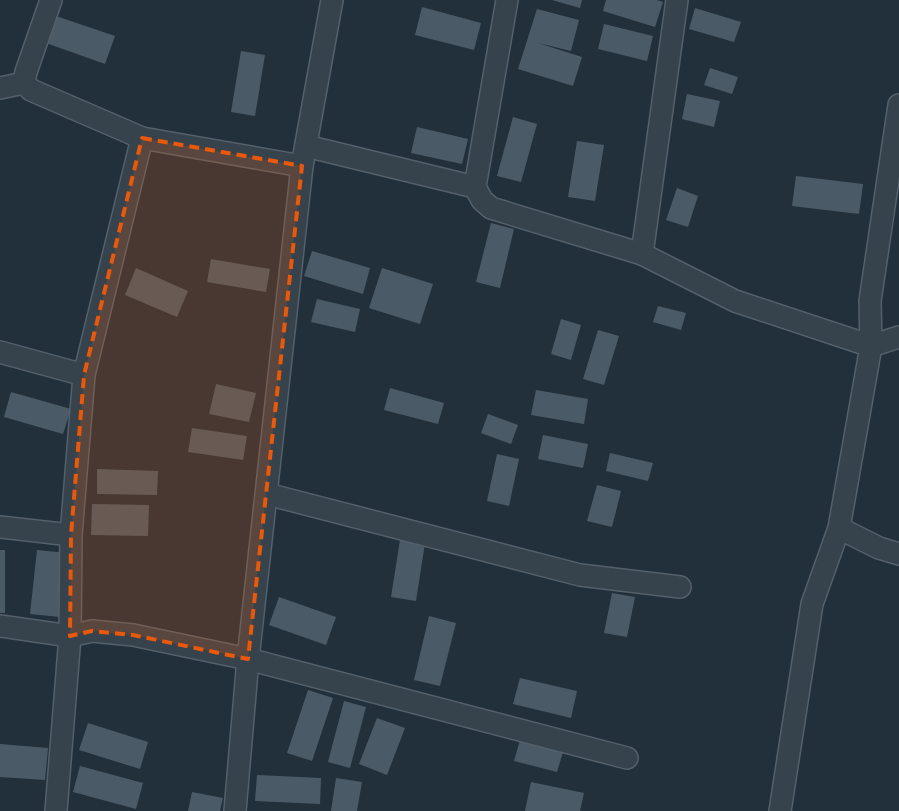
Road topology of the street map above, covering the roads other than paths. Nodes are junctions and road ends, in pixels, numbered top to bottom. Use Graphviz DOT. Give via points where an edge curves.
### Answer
graph roads {
  1 [pos="51,0"];
  2 [pos="332,0"];
  3 [pos="507,0"];
  4 [pos="677,0"];
  5 [pos="24,83"];
  6 [pos="0,88"];
  7 [pos="899,105"];
  8 [pos="142,138"];
  9 [pos="304,156"];
  10 [pos="475,187"];
  11 [pos="642,254"];
  12 [pos="899,337"];
  13 [pos="870,346"];
  14 [pos="0,352"];
  15 [pos="84,375"];
  16 [pos="267,494"];
  17 [pos="0,527"];
  18 [pos="839,528"];
  19 [pos="71,535"];
  20 [pos="899,554"];
  21 [pos="680,587"];
  22 [pos="0,626"];
  23 [pos="70,636"];
  24 [pos="248,659"];
  25 [pos="627,758"];
  26 [pos="56,811"];
  27 [pos="235,811"];
  28 [pos="780,811"];
  1 -- 5 [label="street"];
  2 -- 9 [label="street"];
  3 -- 10 [label="street"];
  4 -- 11 [label="street"];
  5 -- 6 [label="street"];
  5 -- 8 [label="street" via="31,90"];
  7 -- 13 [label="street" via="870,301"];
  8 -- 9 [label="street"];
  8 -- 15 [label="street"];
  9 -- 10 [label="street"];
  9 -- 16 [label="street"];
  10 -- 11 [label="street" via="491,208"];
  11 -- 13 [label="street" via="735,301"];
  12 -- 13 [label="street"];
  13 -- 18 [label="street"];
  14 -- 15 [label="street"];
  15 -- 19 [label="street"];
  16 -- 21 [label="street" via="580,575"];
  16 -- 24 [label="street"];
  17 -- 19 [label="street"];
  18 -- 20 [label="street"];
  18 -- 28 [label="street" via="812,604"];
  19 -- 23 [label="street"];
  22 -- 23 [label="street"];
  23 -- 24 [label="street" via="92,631 134,635"];
  23 -- 26 [label="street"];
  24 -- 25 [label="street"];
  24 -- 27 [label="street"];
}
